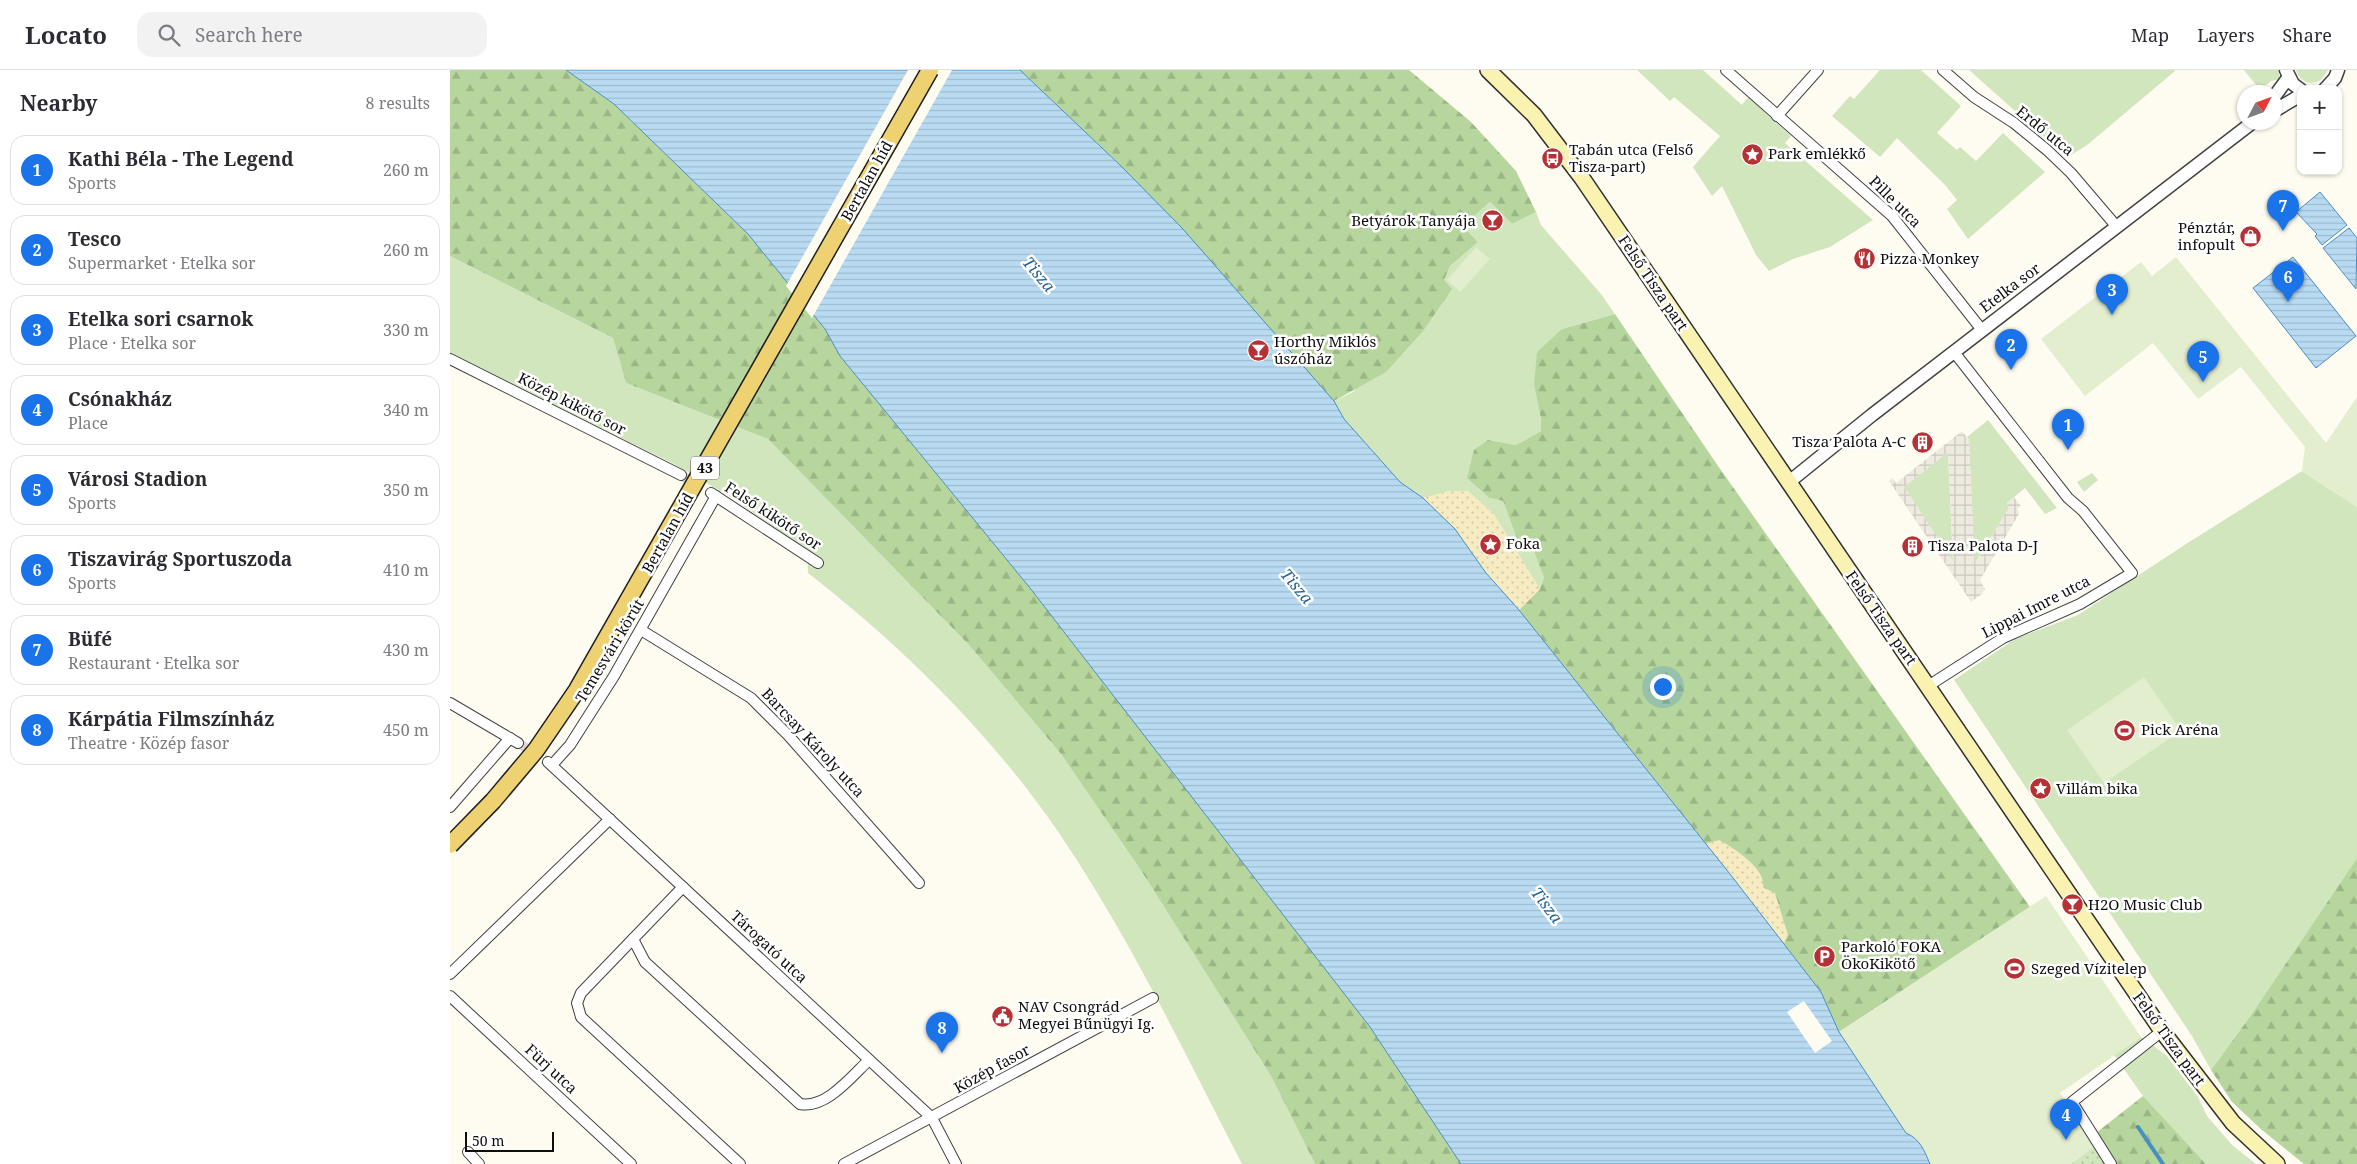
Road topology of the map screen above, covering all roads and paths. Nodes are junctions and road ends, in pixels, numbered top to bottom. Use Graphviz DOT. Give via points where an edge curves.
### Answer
graph roads {
  1 [pos="930,70"];
  2 [pos="1488,70"];
  3 [pos="1726,70"];
  4 [pos="1818,70"];
  5 [pos="1944,70"];
  6 [pos="2338,70"];
  7 [pos="2286,72"];
  8 [pos="2280,85"];
  9 [pos="2297,85"];
  10 [pos="2329,85"];
  11 [pos="2297,97"];
  12 [pos="2282,106"];
  13 [pos="1777,116"];
  14 [pos="2244,130"];
  15 [pos="2117,227"];
  16 [pos="1982,330"];
  17 [pos="1954,352"];
  18 [pos="450,359"];
  19 [pos="681,475"];
  20 [pos="1789,482"];
  21 [pos="714,495"];
  22 [pos="818,563"];
  23 [pos="641,630"];
  24 [pos="1928,686"];
  25 [pos="450,703"];
  26 [pos="550,764"];
  27 [pos="450,807"];
  28 [pos="610,818"];
  29 [pos="450,845"];
  30 [pos="919,883"];
  31 [pos="683,887"];
  32 [pos="633,939"];
  33 [pos="450,974"];
  34 [pos="450,996"];
  35 [pos="1153,998"];
  36 [pos="2162,1031"];
  37 [pos="869,1060"];
  38 [pos="932,1118"];
  39 [pos="468,1152"];
  40 [pos="479,1164"];
  41 [pos="631,1164"];
  42 [pos="740,1164"];
  43 [pos="844,1164"];
  44 [pos="956,1164"];
  45 [pos="2111,1164"];
  46 [pos="2277,1164"];
  1 -- 29 [label="main road, Bertalan híd / 43, bridge" via="577,690 536,750"];
  2 -- 20 [label="main road, Felső Tisza part" via="1534,115 1582,178"];
  3 -- 13 [label="street, Pille utca"];
  4 -- 13 [label="street"];
  5 -- 15 [label="street, Erdő utca" via="1974,97 2047,150"];
  6 -- 10 [label="street"];
  7 -- 8 [label="street"];
  7 -- 9 [label="street"];
  11 -- 12 [label="street"];
  13 -- 16 [label="street, Pille utca" via="1892,216"];
  14 -- 15 [label="street, Etelka sor"];
  15 -- 16 [label="street, Etelka sor"];
  16 -- 17 [label="street, Etelka sor"];
  17 -- 20 [label="street, Etelka sor"];
  17 -- 24 [label="street, Lippai Imre utca" via="2068,498 2083,511 2132,573 2080,604 2003,638"];
  18 -- 19 [label="street, Közép kikötő sor"];
  20 -- 24 [label="main road, Felső Tisza part"];
  21 -- 22 [label="street, Felső kikötő sor"];
  21 -- 23 [label="street, Temesvári körút"];
  23 -- 26 [label="street, Temesvári körút" via="570,745"];
  23 -- 30 [label="street, Barcsay Károly utca" via="743,693 764,710"];
  24 -- 36 [label="main road, Felső Tisza part"];
  25 -- 27 [label="street" via="514,741"];
  26 -- 28 [label="street, Tárogató utca"];
  28 -- 31 [label="street, Tárogató utca"];
  28 -- 33 [label="street"];
  31 -- 32 [label="street"];
  31 -- 37 [label="street, Tárogató utca"];
  32 -- 37 [label="street" via="645,962 800,1104 819,1103"];
  32 -- 42 [label="street" via="581,993 577,1003 581,1017"];
  34 -- 41 [label="street, Fürj utca"];
  35 -- 38 [label="street, Közép fasor"];
  36 -- 45 [label="street" via="2072,1102"];
  36 -- 46 [label="main road, Felső Tisza part" via="2232,1123"];
  37 -- 38 [label="street, Tárogató utca"];
  38 -- 43 [label="street, Közép fasor"];
  38 -- 44 [label="street, Tárogató utca"];
  39 -- 40 [label="street"];
}
